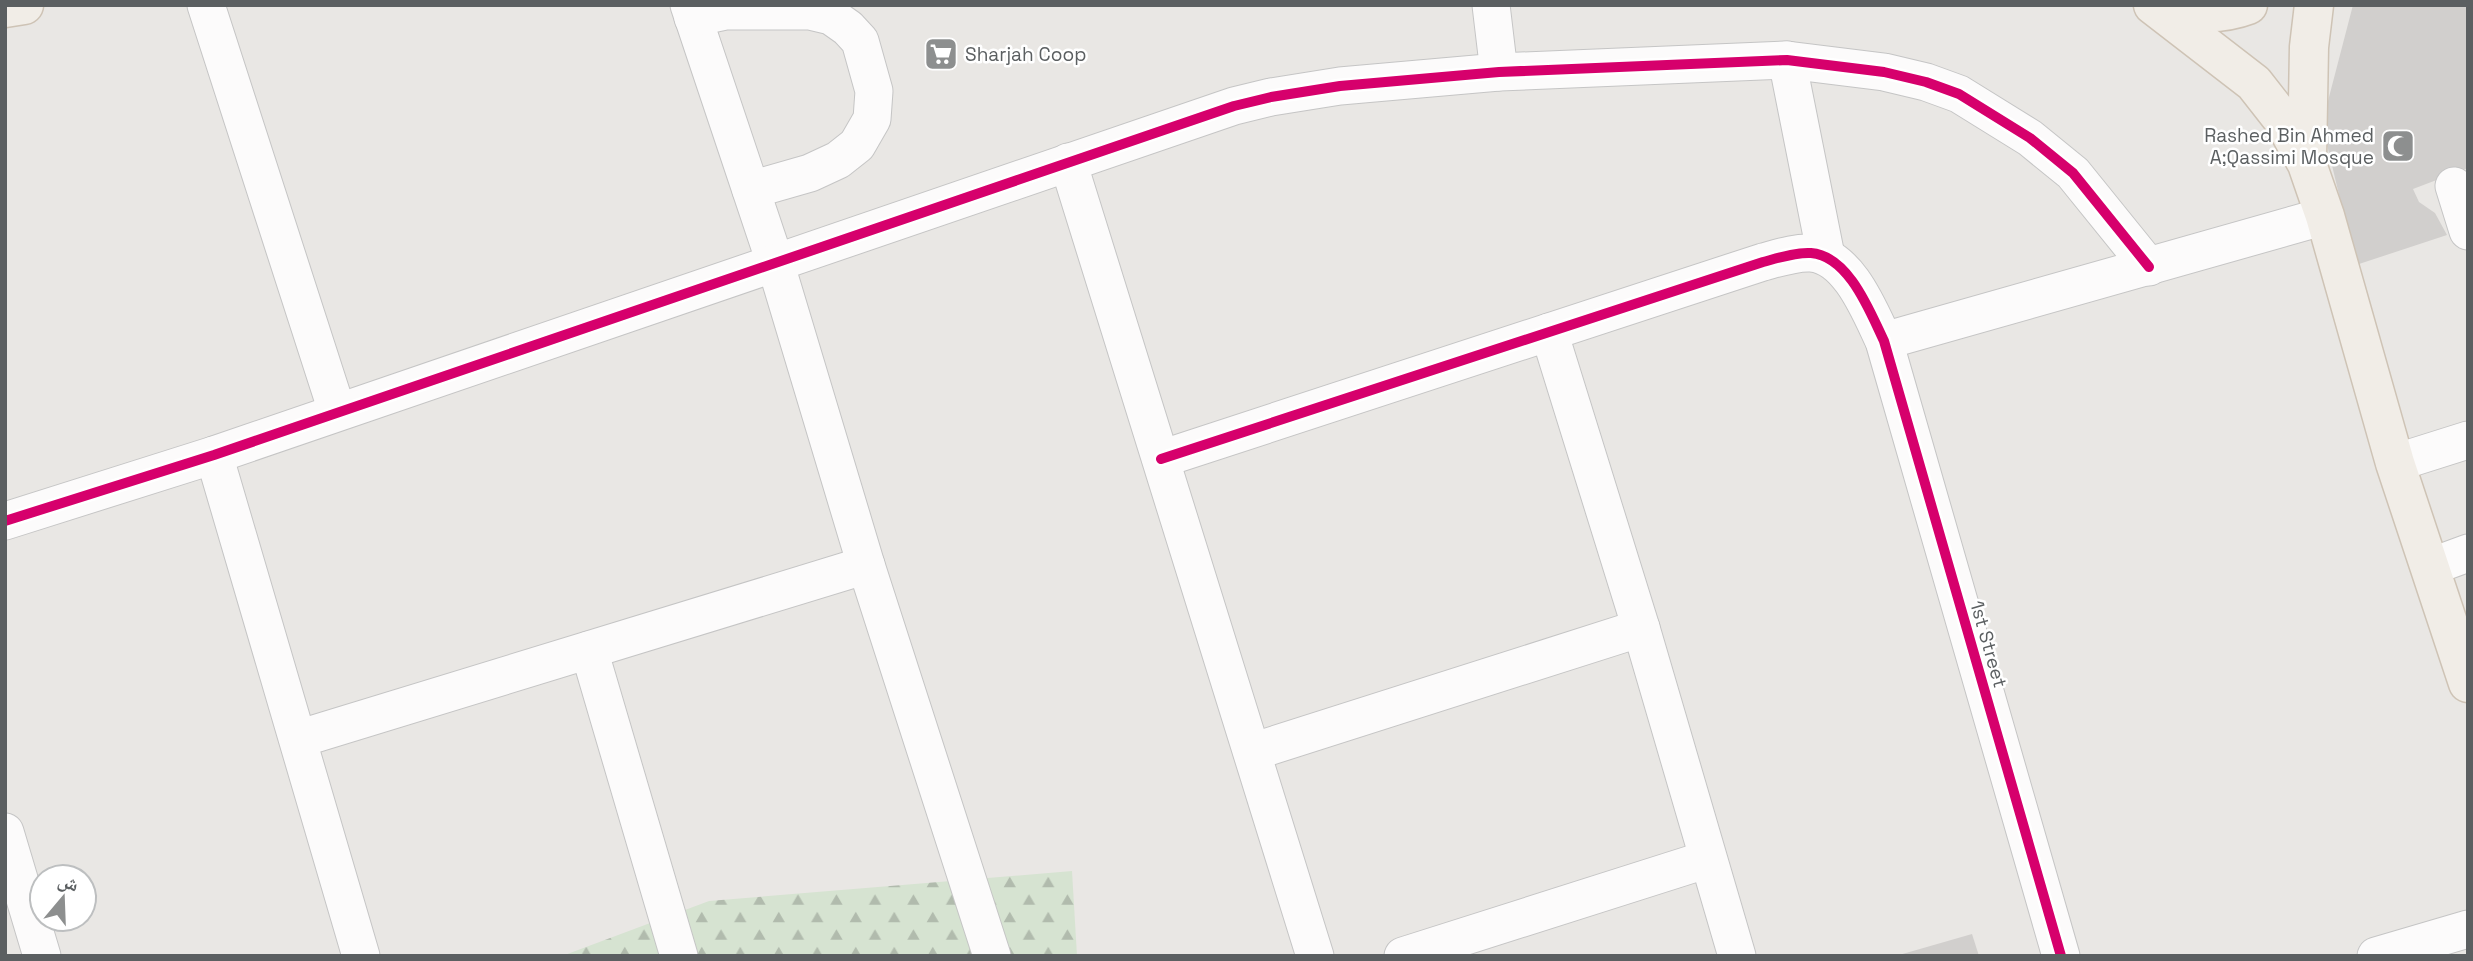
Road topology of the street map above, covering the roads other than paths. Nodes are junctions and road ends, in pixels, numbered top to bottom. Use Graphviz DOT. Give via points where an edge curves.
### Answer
graph roads {
  1 [pos="23,5"];
  2 [pos="206,5"];
  3 [pos="1491,5"];
  4 [pos="2153,5"];
  5 [pos="2162,5"];
  6 [pos="2248,5"];
  7 [pos="2314,5"];
  8 [pos="5,8"];
  9 [pos="691,12"];
  10 [pos="1787,60"];
  11 [pos="1499,72"];
  12 [pos="1068,162"];
  13 [pos="2307,164"];
  14 [pos="2454,186"];
  15 [pos="751,190"];
  16 [pos="2325,215"];
  17 [pos="2468,231"];
  18 [pos="1826,256"];
  19 [pos="775,262"];
  20 [pos="2149,267"];
  21 [pos="1549,332"];
  22 [pos="1884,341"];
  23 [pos="337,411"];
  24 [pos="2468,440"];
  25 [pos="214,455"];
  26 [pos="1161,459"];
  27 [pos="2395,463"];
  28 [pos="5,521"];
  29 [pos="2468,553"];
  30 [pos="866,565"];
  31 [pos="2430,567"];
  32 [pos="1641,628"];
  33 [pos="589,650"];
  34 [pos="2468,683"];
  35 [pos="298,739"];
  36 [pos="1252,752"];
  37 [pos="7,841"];
  38 [pos="1708,859"];
  39 [pos="2468,929"];
  40 [pos="43,956"];
  41 [pos="361,956"];
  42 [pos="679,956"];
  43 [pos="992,956"];
  44 [pos="1315,956"];
  45 [pos="1404,956"];
  46 [pos="1737,956"];
  47 [pos="2061,956"];
  48 [pos="2376,956"];
  1 -- 8 [label="main road"];
  2 -- 23 [label="street"];
  3 -- 11 [label="street"];
  4 -- 13 [label="main road" via="2254,83 2283,120"];
  5 -- 6 [label="main road" via="2189,13 2230,12"];
  7 -- 13 [label="main road"];
  9 -- 15 [label="street"];
  9 -- 15 [label="street" via="810,12 831,16 860,41 874,91 872,119 857,145 810,173"];
  10 -- 11 [label="street"];
  10 -- 18 [label="street"];
  10 -- 20 [label="street" via="1915,79 1987,109 2073,173"];
  11 -- 12 [label="street" via="1271,97"];
  12 -- 19 [label="street"];
  12 -- 26 [label="street"];
  13 -- 16 [label="main road"];
  14 -- 17 [label="street"];
  15 -- 19 [label="street"];
  16 -- 20 [label="street"];
  16 -- 27 [label="main road"];
  18 -- 21 [label="street" via="1810,253 1763,262"];
  18 -- 22 [label="street, 1st Street" via="1847,274"];
  19 -- 23 [label="street"];
  19 -- 30 [label="street"];
  20 -- 22 [label="street"];
  21 -- 26 [label="street"];
  21 -- 32 [label="street"];
  22 -- 47 [label="street, 1st Street"];
  23 -- 25 [label="street"];
  24 -- 27 [label="street"];
  25 -- 28 [label="street"];
  25 -- 35 [label="street"];
  26 -- 36 [label="street"];
  27 -- 31 [label="main road"];
  29 -- 31 [label="street"];
  30 -- 33 [label="street"];
  30 -- 43 [label="street"];
  31 -- 34 [label="main road"];
  32 -- 36 [label="street"];
  32 -- 38 [label="street"];
  33 -- 35 [label="street"];
  33 -- 42 [label="street"];
  35 -- 41 [label="street"];
  36 -- 44 [label="street"];
  37 -- 40 [label="street"];
  38 -- 45 [label="street"];
  38 -- 46 [label="street"];
  39 -- 48 [label="street"];
}
